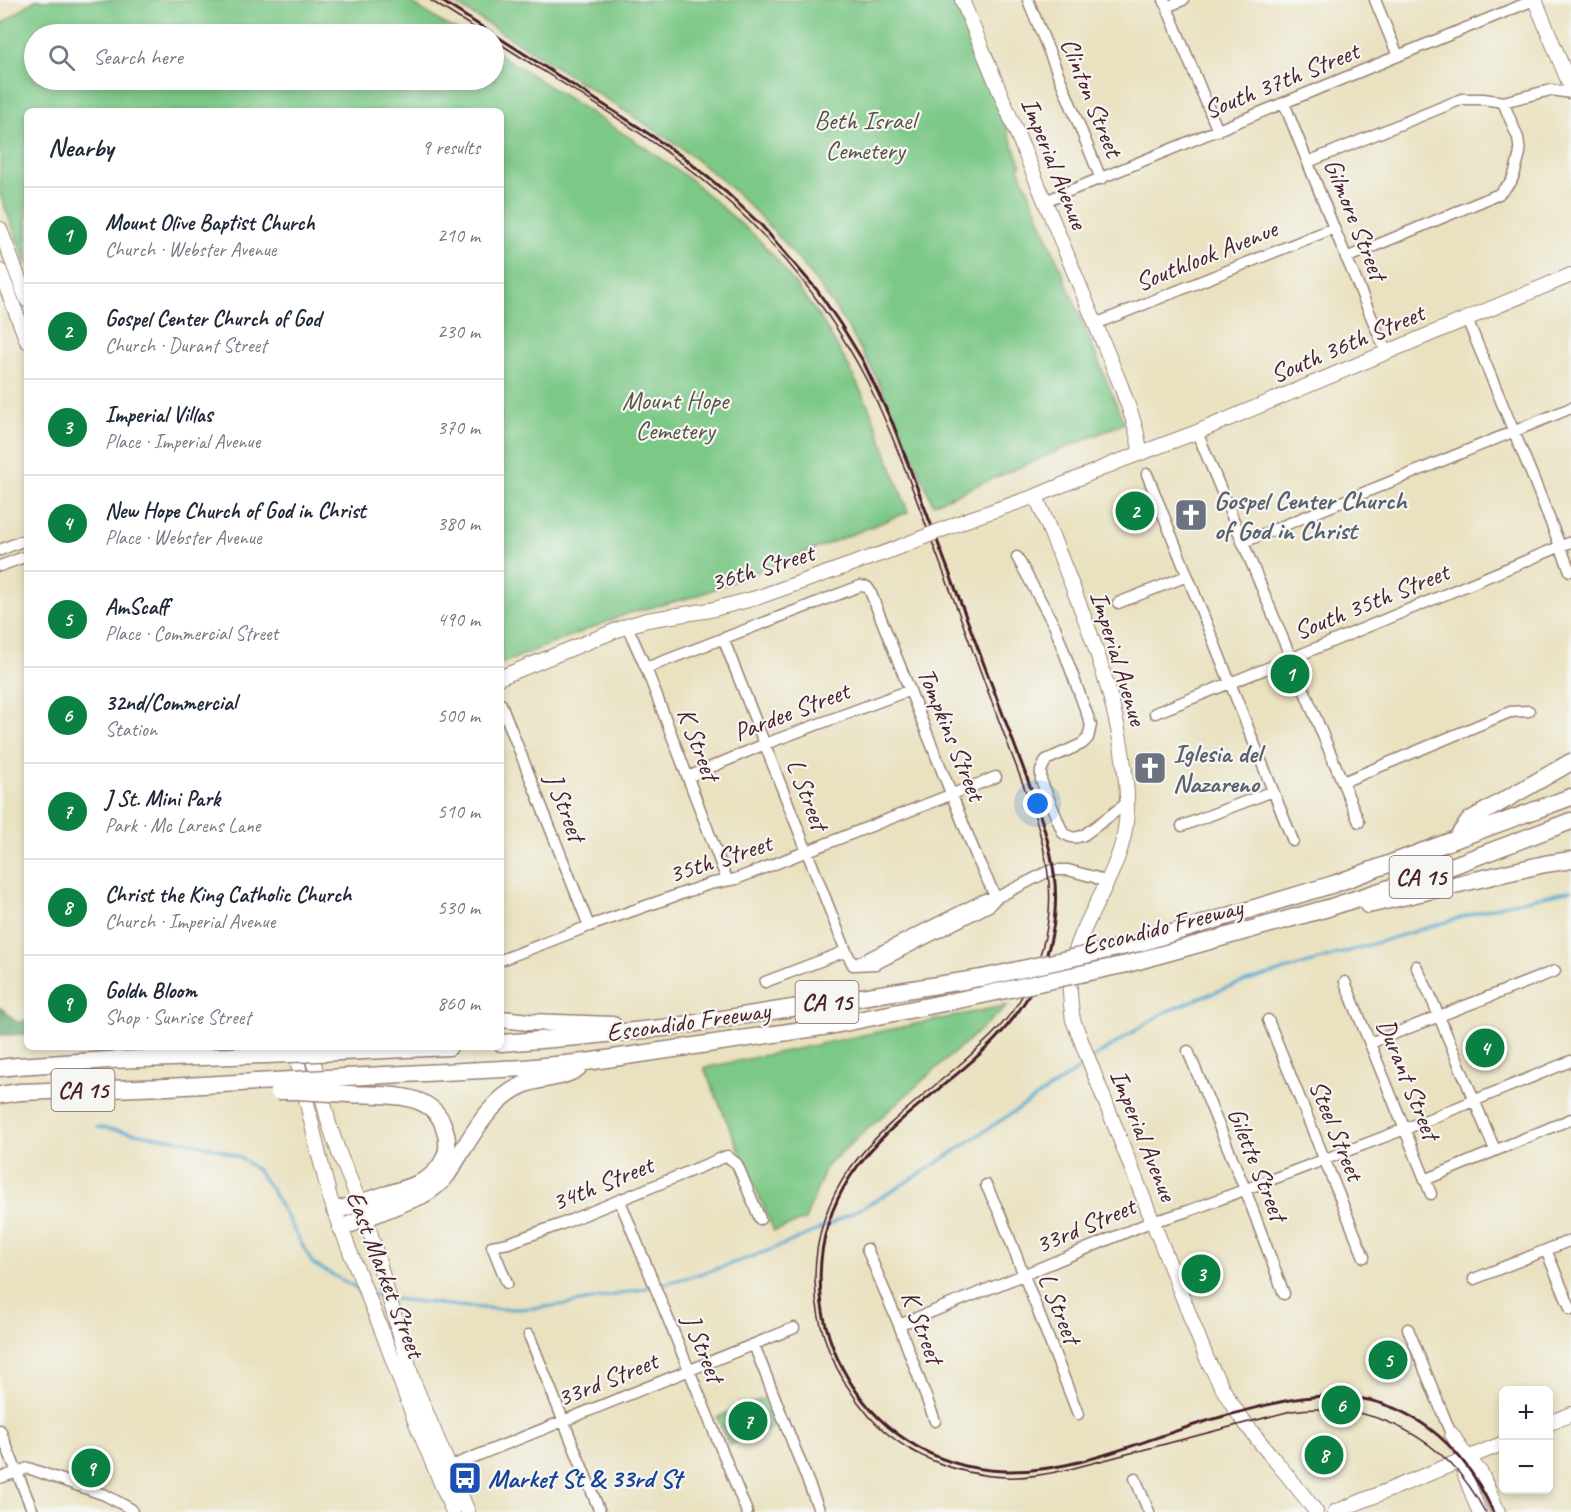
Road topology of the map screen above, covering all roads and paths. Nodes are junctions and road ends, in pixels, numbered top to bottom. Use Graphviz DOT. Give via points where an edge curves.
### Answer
graph roads {
  1 [pos="962,0"];
  2 [pos="1028,0"];
  3 [pos="1183,0"];
  4 [pos="1375,0"];
  5 [pos="1534,0"];
  6 [pos="1165,3"];
  7 [pos="1398,56"];
  8 [pos="1571,88"];
  9 [pos="1571,93"];
  10 [pos="1503,102"];
  11 [pos="1284,103"];
  12 [pos="1218,130"];
  13 [pos="1308,162"];
  14 [pos="1101,178"];
  15 [pos="1046,201"];
  16 [pos="1334,228"];
  17 [pos="0,229"];
  18 [pos="1346,258"];
  19 [pos="1571,275"];
  20 [pos="18,276"];
  21 [pos="1,279"];
  22 [pos="24,292"];
  23 [pos="1467,319"];
  24 [pos="1095,324"];
  25 [pos="24,334"];
  26 [pos="1386,352"];
  27 [pos="1571,408"];
  28 [pos="1197,432"];
  29 [pos="1514,432"];
  30 [pos="1140,453"];
  31 [pos="1147,474"];
  32 [pos="1036,496"];
  33 [pos="24,540"];
  34 [pos="1242,542"];
  35 [pos="1566,545"];
  36 [pos="0,550"];
  37 [pos="24,557"];
  38 [pos="1017,557"];
  39 [pos="0,566"];
  40 [pos="1570,572"];
  41 [pos="1187,576"];
  42 [pos="867,587"];
  43 [pos="1118,603"];
  44 [pos="627,626"];
  45 [pos="723,638"];
  46 [pos="1290,659"];
  47 [pos="646,668"];
  48 [pos="504,675"];
  49 [pos="1230,682"];
  50 [pos="910,690"];
  51 [pos="1529,711"];
  52 [pos="504,712"];
  53 [pos="1155,713"];
  54 [pos="765,744"];
  55 [pos="1571,762"];
  56 [pos="688,777"];
  57 [pos="996,777"];
  58 [pos="1343,782"];
  59 [pos="1273,792"];
  60 [pos="952,795"];
  61 [pos="1571,796"];
  62 [pos="1127,803"];
  63 [pos="1571,821"];
  64 [pos="1359,822"];
  65 [pos="1182,826"];
  66 [pos="1455,840"];
  67 [pos="1293,841"];
  68 [pos="806,852"];
  69 [pos="1571,860"];
  70 [pos="727,880"];
  71 [pos="1107,883"];
  72 [pos="996,898"];
  73 [pos="1328,908"];
  74 [pos="589,926"];
  75 [pos="846,951"];
  76 [pos="504,959"];
  77 [pos="1416,966"];
  78 [pos="1555,971"];
  79 [pos="765,982"];
  80 [pos="1345,982"];
  81 [pos="1439,1016"];
  82 [pos="504,1019"];
  83 [pos="1268,1020"];
  84 [pos="671,1027"];
  85 [pos="504,1043"];
  86 [pos="1370,1043"];
  87 [pos="145,1050"];
  88 [pos="295,1050"];
  89 [pos="311,1050"];
  90 [pos="384,1050"];
  91 [pos="1188,1051"];
  92 [pos="109,1060"];
  93 [pos="1571,1061"];
  94 [pos="586,1062"];
  95 [pos="0,1068"];
  96 [pos="348,1086"];
  97 [pos="0,1095"];
  98 [pos="1473,1101"];
  99 [pos="1571,1119"];
  100 [pos="1405,1129"];
  101 [pos="1495,1150"];
  102 [pos="1325,1159"];
  103 [pos="1425,1180"];
  104 [pos="986,1185"];
  105 [pos="1245,1189"];
  106 [pos="1431,1194"];
  107 [pos="620,1201"];
  108 [pos="335,1210"];
  109 [pos="363,1211"];
  110 [pos="760,1219"];
  111 [pos="1153,1221"];
  112 [pos="341,1228"];
  113 [pos="1571,1240"];
  114 [pos="867,1249"];
  115 [pos="1546,1250"];
  116 [pos="1364,1257"];
  117 [pos="1023,1275"];
  118 [pos="1474,1280"];
  119 [pos="507,1283"];
  120 [pos="1284,1294"];
  121 [pos="1571,1310"];
  122 [pos="899,1325"];
  123 [pos="794,1328"];
  124 [pos="1408,1329"];
  125 [pos="529,1335"];
  126 [pos="754,1345"];
  127 [pos="689,1371"];
  128 [pos="1078,1414"];
  129 [pos="1571,1414"];
  130 [pos="562,1420"];
  131 [pos="935,1422"];
  132 [pos="1553,1422"];
  133 [pos="0,1430"];
  134 [pos="1452,1434"];
  135 [pos="1499,1445"];
  136 [pos="1465,1460"];
  137 [pos="443,1469"];
  138 [pos="16,1472"];
  139 [pos="0,1478"];
  140 [pos="1135,1478"];
  141 [pos="131,1510"];
  142 [pos="33,1512"];
  143 [pos="453,1512"];
  144 [pos="468,1512"];
  145 [pos="600,1512"];
  146 [pos="747,1512"];
  147 [pos="820,1512"];
  148 [pos="1149,1512"];
  149 [pos="1316,1512"];
  150 [pos="1335,1512"];
  151 [pos="1479,1512"];
  152 [pos="1498,1512"];
  1 -- 15 [label="main road, Imperial Avenue"];
  2 -- 14 [label="street, Clinton Street"];
  3 -- 6 [label="street"];
  4 -- 7 [label="street"];
  5 -- 7 [label="street, South 37th Street"];
  5 -- 8 [label="main road"];
  6 -- 12 [label="street"];
  7 -- 11 [label="street, South 37th Street"];
  9 -- 10 [label="street" via="1551,90"];
  10 -- 13 [label="street" via="1462,99"];
  10 -- 18 [label="street" via="1520,153 1511,182 1499,194"];
  11 -- 12 [label="street, South 37th Street"];
  11 -- 13 [label="street, Gilmore Street"];
  12 -- 14 [label="street, South 37th Street"];
  13 -- 16 [label="street, Gilmore Street"];
  14 -- 15 [label="street, South 37th Street"];
  15 -- 24 [label="main road, Imperial Avenue"];
  16 -- 18 [label="street, Gilmore Street"];
  16 -- 24 [label="street, Southlook Avenue"];
  17 -- 20 [label="main road"];
  18 -- 26 [label="street, Gilmore Street"];
  19 -- 23 [label="main road, South 36th Street"];
  20 -- 21 [label="street"];
  20 -- 22 [label="main road"];
  21 -- 25 [label="main road"];
  23 -- 26 [label="main road, South 36th Street"];
  23 -- 29 [label="street"];
  24 -- 30 [label="main road, Imperial Avenue" via="1135,422"];
  26 -- 28 [label="main road, South 36th Street"];
  27 -- 29 [label="street"];
  28 -- 30 [label="main road, South 36th Street"];
  28 -- 34 [label="street"];
  29 -- 34 [label="street"];
  29 -- 35 [label="street"];
  30 -- 32 [label="main road"];
  31 -- 41 [label="street"];
  32 -- 44 [label="main road, 36th Street, bridge" via="756,598"];
  32 -- 62 [label="main road, Imperial Avenue" via="1106,679 1127,779"];
  33 -- 36 [label="street"];
  34 -- 46 [label="street"];
  35 -- 40 [label="street"];
  35 -- 46 [label="street, South 35th Street"];
  37 -- 39 [label="street"];
  38 -- 62 [label="street" via="1055,627 1091,725 1082,744 1046,760 1041,771 1041,780 1063,833 1077,838 1084,835"];
  41 -- 43 [label="street"];
  41 -- 49 [label="street"];
  42 -- 45 [label="street, 36th Street" via="860,586"];
  42 -- 50 [label="street, Tompkins Street"];
  44 -- 47 [label="street, K Street"];
  44 -- 48 [label="main road, 36th Street"];
  45 -- 47 [label="street, 36th Street"];
  45 -- 54 [label="street, L Street"];
  46 -- 49 [label="street, South 35th Street"];
  46 -- 58 [label="street"];
  47 -- 56 [label="street, K Street"];
  49 -- 53 [label="street, South 35th Street"];
  49 -- 59 [label="street"];
  50 -- 54 [label="street, Pardee Street"];
  50 -- 60 [label="street, Tompkins Street"];
  51 -- 58 [label="street" via="1510,712"];
  52 -- 74 [label="street, J Street"];
  54 -- 56 [label="street, Pardee Street"];
  54 -- 68 [label="street, L Street"];
  55 -- 66 [label="highway" via="1470,820"];
  56 -- 70 [label="street, K Street"];
  57 -- 60 [label="street, 35th Street"];
  58 -- 64 [label="street"];
  59 -- 65 [label="street"];
  59 -- 67 [label="street"];
  60 -- 68 [label="street, 35th Street"];
  60 -- 72 [label="street, Tompkins Street"];
  61 -- 66 [label="highway, Escondido Freeway / CA 15"];
  62 -- 71 [label="main road, Imperial Avenue" via="1124,835"];
  63 -- 73 [label="highway, Escondido Freeway / CA 15"];
  66 -- 84 [label="highway, Escondido Freeway / CA 15, bridge" via="1334,884 1139,943 982,978"];
  68 -- 70 [label="street, 35th Street"];
  68 -- 75 [label="street, L Street"];
  69 -- 73 [label="highway" via="1365,906"];
  70 -- 74 [label="street, 35th Street"];
  71 -- 72 [label="street" via="1068,870 1054,870"];
  71 -- 111 [label="main road, Imperial Avenue" via="1073,962 1070,1003 1073,1020"];
  72 -- 75 [label="street, L Street" via="989,906 876,964 853,965"];
  73 -- 94 [label="highway, Escondido Freeway / CA 15, bridge" via="1127,964 968,998 829,1026"];
  74 -- 76 [label="street, 35th Street"];
  75 -- 79 [label="street"];
  77 -- 81 [label="street"];
  78 -- 81 [label="street"];
  80 -- 86 [label="street, Durant Street"];
  81 -- 86 [label="street"];
  81 -- 98 [label="street"];
  82 -- 84 [label="highway"];
  83 -- 102 [label="street, Steel Street"];
  84 -- 85 [label="highway, Escondido Freeway / CA 15"];
  86 -- 100 [label="street, Durant Street"];
  87 -- 92 [label="highway" via="129,1051"];
  88 -- 108 [label="main road, East Market Street"];
  89 -- 109 [label="main road, East Market Street" via="329,1124"];
  90 -- 92 [label="highway, CA 15, bridge"];
  91 -- 105 [label="street, Gilette Street"];
  92 -- 95 [label="highway, CA 15"];
  93 -- 98 [label="street, 33rd Street"];
  94 -- 96 [label="highway, Escondido Freeway / CA 15"];
  94 -- 109 [label="highway" via="570,1074 522,1085 502,1096 440,1184 423,1195"];
  96 -- 97 [label="highway, CA 15, bridge" via="297,1091 276,1086 186,1097 167,1087"];
  96 -- 109 [label="highway" via="417,1100 435,1111 448,1139 437,1171"];
  98 -- 100 [label="street, 33rd Street"];
  98 -- 101 [label="street"];
  99 -- 101 [label="street"];
  100 -- 102 [label="street, 33rd Street"];
  100 -- 103 [label="street, Durant Street"];
  101 -- 103 [label="street"];
  102 -- 105 [label="street, 33rd Street"];
  102 -- 116 [label="street, Steel Street"];
  103 -- 106 [label="street, Durant Street"];
  104 -- 117 [label="street, L Street"];
  105 -- 111 [label="street, 33rd Street"];
  105 -- 120 [label="street, Gilette Street"];
  107 -- 110 [label="street, 34th Street" via="728,1156 737,1164"];
  107 -- 119 [label="street, 34th Street" via="492,1246"];
  107 -- 127 [label="street, J Street"];
  108 -- 109 [label="highway"];
  108 -- 112 [label="main road, East Market Street"];
  109 -- 112 [label="highway"];
  109 -- 137 [label="main road, East Market Street"];
  111 -- 117 [label="street, 33rd Street"];
  111 -- 149 [label="main road, Imperial Avenue" via="1207,1359 1224,1392"];
  112 -- 137 [label="main road, East Market Street" via="415,1421"];
  113 -- 115 [label="street"];
  114 -- 122 [label="street, K Street"];
  115 -- 118 [label="street"];
  115 -- 121 [label="street"];
  117 -- 122 [label="street, 33rd Street"];
  117 -- 128 [label="street, L Street"];
  122 -- 131 [label="street, K Street"];
  123 -- 126 [label="street, 33rd Street"];
  124 -- 134 [label="street"];
  125 -- 130 [label="street"];
  126 -- 127 [label="street, 33rd Street"];
  126 -- 147 [label="street"];
  127 -- 130 [label="street, 33rd Street"];
  127 -- 146 [label="street, J Street"];
  129 -- 132 [label="main road"];
  130 -- 137 [label="street, 33rd Street"];
  130 -- 145 [label="street"];
  133 -- 138 [label="street"];
  134 -- 136 [label="main road"];
  135 -- 136 [label="main road"];
  136 -- 150 [label="main road"];
  136 -- 151 [label="main road"];
  136 -- 152 [label="main road" via="1481,1473"];
  137 -- 143 [label="main road, East Market Street"];
  137 -- 144 [label="main road, East Market Street"];
  138 -- 139 [label="street"];
  138 -- 141 [label="street" via="28,1468 105,1496"];
  138 -- 142 [label="street"];
  140 -- 148 [label="street"];
}
